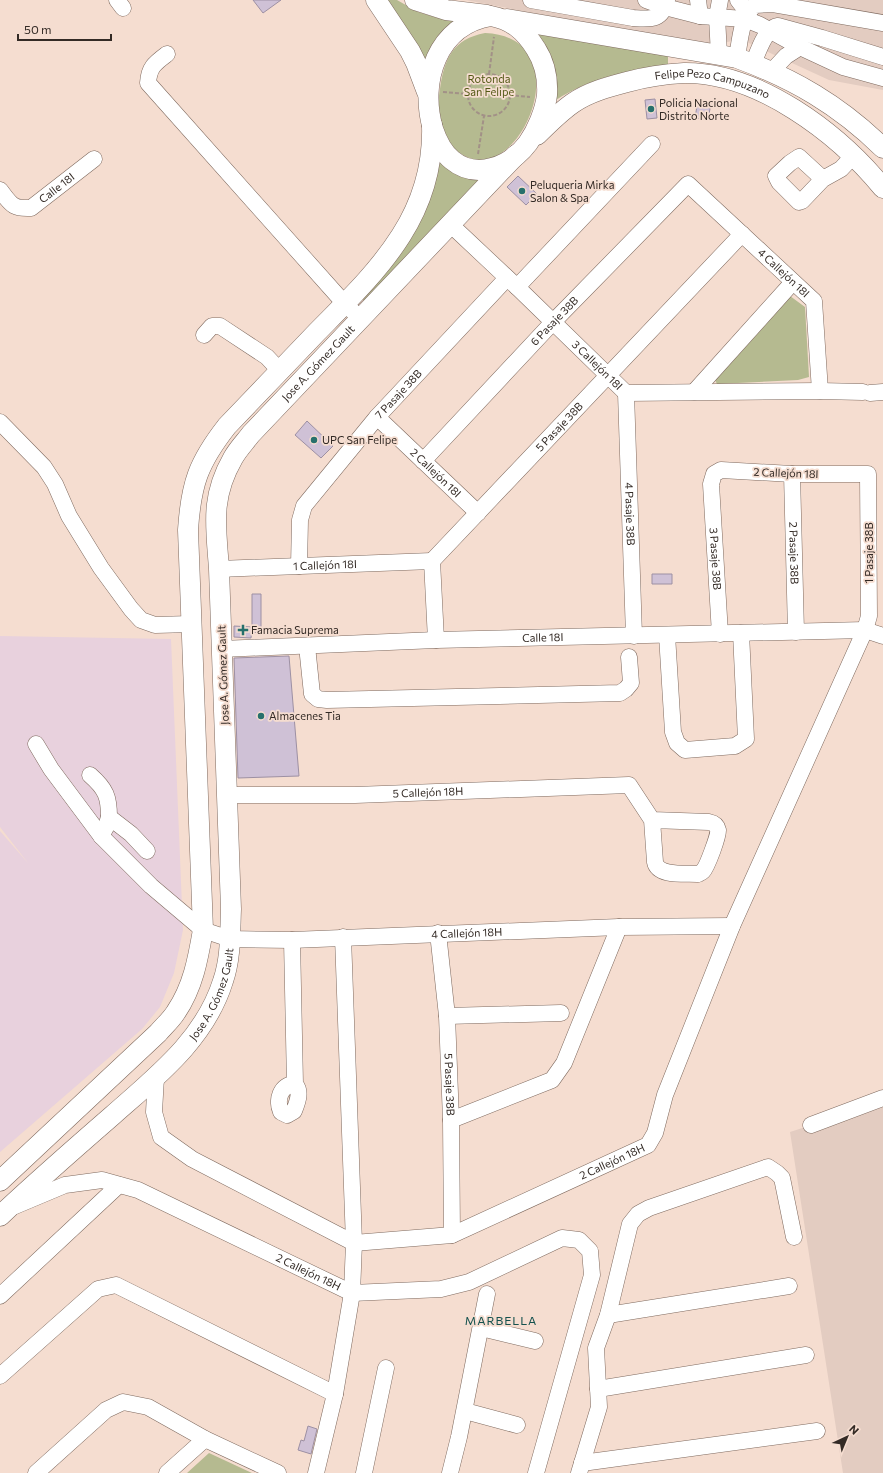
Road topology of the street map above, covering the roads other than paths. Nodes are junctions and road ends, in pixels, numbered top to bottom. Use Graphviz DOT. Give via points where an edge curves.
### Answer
graph roads {
  1 [pos="376,0"];
  2 [pos="415,0"];
  3 [pos="531,0"];
  4 [pos="646,0"];
  5 [pos="698,0"];
  6 [pos="720,0"];
  7 [pos="738,0"];
  8 [pos="666,3"];
  9 [pos="700,16"];
  10 [pos="717,16"];
  11 [pos="746,16"];
  12 [pos="497,17"];
  13 [pos="883,23"];
  14 [pos="769,30"];
  15 [pos="800,47"];
  16 [pos="167,54"];
  17 [pos="883,57"];
  18 [pos="736,59"];
  19 [pos="772,72"];
  20 [pos="883,78"];
  21 [pos="439,93"];
  22 [pos="432,125"];
  23 [pos="652,144"];
  24 [pos="881,144"];
  25 [pos="522,149"];
  26 [pos="854,155"];
  27 [pos="94,159"];
  28 [pos="823,179"];
  29 [pos="688,184"];
  30 [pos="883,188"];
  31 [pos="0,190"];
  32 [pos="450,224"];
  33 [pos="742,234"];
  34 [pos="512,282"];
  35 [pos="793,282"];
  36 [pos="345,304"];
  37 [pos="360,318"];
  38 [pos="553,322"];
  39 [pos="204,335"];
  40 [pos="280,371"];
  41 [pos="608,375"];
  42 [pos="820,391"];
  43 [pos="626,392"];
  44 [pos="694,392"];
  45 [pos="872,393"];
  46 [pos="377,417"];
  47 [pos="0,422"];
  48 [pos="423,460"];
  49 [pos="792,474"];
  50 [pos="868,474"];
  51 [pos="711,484"];
  52 [pos="478,513"];
  53 [pos="432,561"];
  54 [pos="299,566"];
  55 [pos="219,569"];
  56 [pos="191,624"];
  57 [pos="865,630"];
  58 [pos="796,632"];
  59 [pos="740,633"];
  60 [pos="720,634"];
  61 [pos="667,635"];
  62 [pos="634,636"];
  63 [pos="883,636"];
  64 [pos="436,640"];
  65 [pos="307,646"];
  66 [pos="222,649"];
  67 [pos="630,657"];
  68 [pos="36,744"];
  69 [pos="90,776"];
  70 [pos="227,795"];
  71 [pos="109,817"];
  72 [pos="652,820"];
  73 [pos="101,836"];
  74 [pos="147,851"];
  75 [pos="732,926"];
  76 [pos="619,928"];
  77 [pos="203,930"];
  78 [pos="438,933"];
  79 [pos="343,937"];
  80 [pos="230,940"];
  81 [pos="292,940"];
  82 [pos="561,1013"];
  83 [pos="448,1016"];
  84 [pos="156,1077"];
  85 [pos="295,1084"];
  86 [pos="883,1098"];
  87 [pos="451,1120"];
  88 [pos="811,1125"];
  89 [pos="654,1133"];
  90 [pos="0,1181"];
  91 [pos="120,1185"];
  92 [pos="4,1212"];
  93 [pos="452,1235"];
  94 [pos="794,1237"];
  95 [pos="354,1243"];
  96 [pos="789,1286"];
  97 [pos="352,1293"];
  98 [pos="487,1294"];
  99 [pos="0,1296"];
  100 [pos="608,1314"];
  101 [pos="481,1328"];
  102 [pos="535,1342"];
  103 [pos="806,1355"];
  104 [pos="386,1368"];
  105 [pos="0,1376"];
  106 [pos="598,1389"];
  107 [pos="335,1394"];
  108 [pos="465,1411"];
  109 [pos="518,1426"];
  110 [pos="817,1431"];
  111 [pos="205,1439"];
  112 [pos="580,1468"];
  113 [pos="36,1473"];
  114 [pos="167,1473"];
  115 [pos="278,1473"];
  116 [pos="316,1473"];
  117 [pos="364,1473"];
  118 [pos="450,1473"];
  119 [pos="536,1473"];
  1 -- 21 [label="main road" via="416,63"];
  2 -- 12 [label="main road" via="446,10"];
  3 -- 8 [label="street" via="648,19 656,18"];
  4 -- 8 [label="street"];
  5 -- 9 [label="street"];
  6 -- 10 [label="street"];
  7 -- 11 [label="street"];
  8 -- 9 [label="street"];
  9 -- 10 [label="street"];
  10 -- 11 [label="street"];
  10 -- 18 [label="street"];
  11 -- 13 [label="street" via="755,5 772,4"];
  11 -- 14 [label="street"];
  11 -- 18 [label="street"];
  12 -- 18 [label="main road"];
  12 -- 21 [label="main road" via="472,21 446,43 435,61 430,76"];
  12 -- 25 [label="main road" via="513,24 532,43 545,67 547,82 542,114"];
  14 -- 15 [label="street"];
  14 -- 17 [label="street" via="778,26 792,29"];
  14 -- 18 [label="street"];
  15 -- 19 [label="street" via="786,56"];
  15 -- 20 [label="street" via="843,67"];
  16 -- 36 [label="street" via="154,64 148,83"];
  18 -- 19 [label="main road"];
  19 -- 24 [label="main road" via="831,104"];
  21 -- 22 [label="main road"];
  22 -- 25 [label="main road" via="436,139 449,157 467,169 477,171 498,166"];
  22 -- 36 [label="main road, Jose A. Gómez Gault" via="431,161 414,214 390,252"];
  23 -- 34 [label="street, 7 Pasaje 38B"];
  25 -- 26 [label="main road, Felipe Pezo Campuzano" via="574,102 593,92 637,79 684,73 735,82 764,93 816,124"];
  25 -- 32 [label="main road, Jose A. Gómez Gault"];
  26 -- 28 [label="street" via="840,169"];
  26 -- 30 [label="main road, Felipe Pezo Campuzano"];
  27 -- 31 [label="street, Calle 18I" via="31,208 19,208 11,204"];
  29 -- 33 [label="street, 4 Callejón 18I"];
  29 -- 38 [label="street, 6 Pasaje 38B"];
  32 -- 34 [label="street, 3 Callejón 18I"];
  32 -- 37 [label="main road, Jose A. Gómez Gault"];
  33 -- 35 [label="street, 4 Callejón 18I"];
  33 -- 41 [label="street, 5 Pasaje 38B"];
  34 -- 38 [label="street, 3 Callejón 18I"];
  34 -- 46 [label="street, 7 Pasaje 38B"];
  35 -- 42 [label="street, 4 Callejón 18I" via="814,301"];
  35 -- 44 [label="street"];
  36 -- 37 [label="street"];
  36 -- 40 [label="main road, Jose A. Gómez Gault"];
  37 -- 55 [label="main road, Jose A. Gómez Gault" via="251,434 223,476 217,497 216,518"];
  38 -- 41 [label="street, 3 Callejón 18I"];
  38 -- 48 [label="street, 6 Pasaje 38B"];
  39 -- 40 [label="street" via="212,326 220,326 266,357"];
  40 -- 56 [label="main road, Jose A. Gómez Gault" via="213,444 202,462 194,483 188,530"];
  41 -- 43 [label="street, 3 Callejón 18I"];
  41 -- 52 [label="street, 5 Pasaje 38B"];
  42 -- 44 [label="street, 3 Callejón 18I"];
  42 -- 45 [label="street, 3 Callejón 18I"];
  43 -- 44 [label="street, 3 Callejón 18I"];
  43 -- 62 [label="street, 4 Pasaje 38B"];
  46 -- 48 [label="street, 2 Callejón 18I"];
  46 -- 54 [label="street, 7 Pasaje 38B" via="304,506 300,520"];
  47 -- 56 [label="street" via="44,467 55,484 69,516 131,610 141,620 155,625"];
  48 -- 52 [label="street, 2 Callejón 18I"];
  49 -- 50 [label="street, 2 Callejón 18I"];
  49 -- 51 [label="street, 2 Callejón 18I" via="721,470 714,474"];
  49 -- 58 [label="street, 2 Pasaje 38B"];
  50 -- 57 [label="street, 1 Pasaje 38B" via="869,616"];
  51 -- 60 [label="street, 3 Pasaje 38B"];
  52 -- 53 [label="street, 5 Pasaje 38B"];
  53 -- 54 [label="street, 1 Callejón 18I"];
  53 -- 64 [label="street"];
  54 -- 55 [label="street, 1 Callejón 18I"];
  55 -- 66 [label="main road, Jose A. Gómez Gault"];
  56 -- 77 [label="main road, Jose A. Gómez Gault"];
  57 -- 58 [label="street, Calle 18I"];
  57 -- 63 [label="street"];
  57 -- 75 [label="street, 1 Pasaje 38B"];
  58 -- 59 [label="street, Calle 18I"];
  59 -- 60 [label="street, Calle 18I"];
  59 -- 61 [label="street" via="746,739 735,746 685,750 677,743 672,732"];
  60 -- 61 [label="street, Calle 18I"];
  61 -- 62 [label="street, Calle 18I"];
  62 -- 64 [label="street, Calle 18I"];
  64 -- 65 [label="street, Calle 18I"];
  65 -- 66 [label="street, Calle 18I"];
  65 -- 67 [label="street" via="312,694 318,699 327,700 620,693 632,683"];
  66 -- 70 [label="main road, Jose A. Gómez Gault"];
  68 -- 73 [label="street, 4 Callejón 18H" via="51,769"];
  69 -- 71 [label="street" via="101,785 109,803"];
  70 -- 72 [label="street, 5 Callejón 18H" via="356,801 629,785"];
  70 -- 80 [label="main road, Jose A. Gómez Gault"];
  71 -- 73 [label="street"];
  71 -- 74 [label="street" via="131,834"];
  72 -- 72 [label="street" via="657,868 663,872 703,872 718,833 715,824"];
  73 -- 77 [label="street, 4 Callejón 18H" via="151,886"];
  75 -- 76 [label="street, 4 Callejón 18H"];
  75 -- 89 [label="street, 1 Pasaje 38B" via="665,1095"];
  76 -- 78 [label="street, 4 Callejón 18H"];
  76 -- 87 [label="street" via="564,1063 552,1080"];
  77 -- 80 [label="street, 4 Callejón 18H"];
  77 -- 90 [label="main road, Jose A. Gómez Gault" via="195,972 176,1012 153,1038"];
  78 -- 79 [label="street, 4 Callejón 18H"];
  78 -- 83 [label="street, 5 Pasaje 38B"];
  79 -- 81 [label="street, 4 Callejón 18H"];
  79 -- 95 [label="street"];
  80 -- 81 [label="street, 4 Callejón 18H"];
  80 -- 84 [label="main road, Jose A. Gómez Gault" via="224,980 213,1006 200,1029 180,1054"];
  81 -- 85 [label="street"];
  82 -- 83 [label="street"];
  83 -- 87 [label="street, 5 Pasaje 38B"];
  84 -- 92 [label="main road, Jose A. Gómez Gault"];
  84 -- 95 [label="street" via="154,1112 161,1137 192,1159"];
  86 -- 88 [label="street"];
  87 -- 93 [label="street, 5 Pasaje 38B"];
  89 -- 93 [label="street, 2 Callejón 18H" via="651,1141 643,1147"];
  91 -- 92 [label="street, 2 Callejón 18H" via="102,1180 65,1185"];
  91 -- 97 [label="street, 2 Callejón 18H" via="138,1190"];
  91 -- 99 [label="street"];
  93 -- 95 [label="street, 2 Callejón 18H"];
  94 -- 100 [label="street" via="782,1178 768,1167 649,1208 638,1214 630,1224"];
  95 -- 97 [label="street"];
  96 -- 100 [label="street"];
  97 -- 107 [label="street"];
  97 -- 119 [label="street, 2 Callejón 18H" via="441,1289 469,1282 562,1238 579,1240 590,1251 592,1275"];
  98 -- 101 [label="street"];
  100 -- 106 [label="street" via="596,1348"];
  101 -- 102 [label="street"];
  101 -- 108 [label="street"];
  103 -- 106 [label="street"];
  104 -- 117 [label="street"];
  105 -- 107 [label="street" via="98,1289 116,1285"];
  106 -- 112 [label="street" via="599,1407"];
  107 -- 116 [label="street"];
  108 -- 109 [label="street"];
  108 -- 118 [label="street"];
  110 -- 112 [label="street"];
  111 -- 113 [label="street" via="148,1407 123,1402 106,1410"];
  111 -- 114 [label="street"];
  111 -- 115 [label="street"];
}
